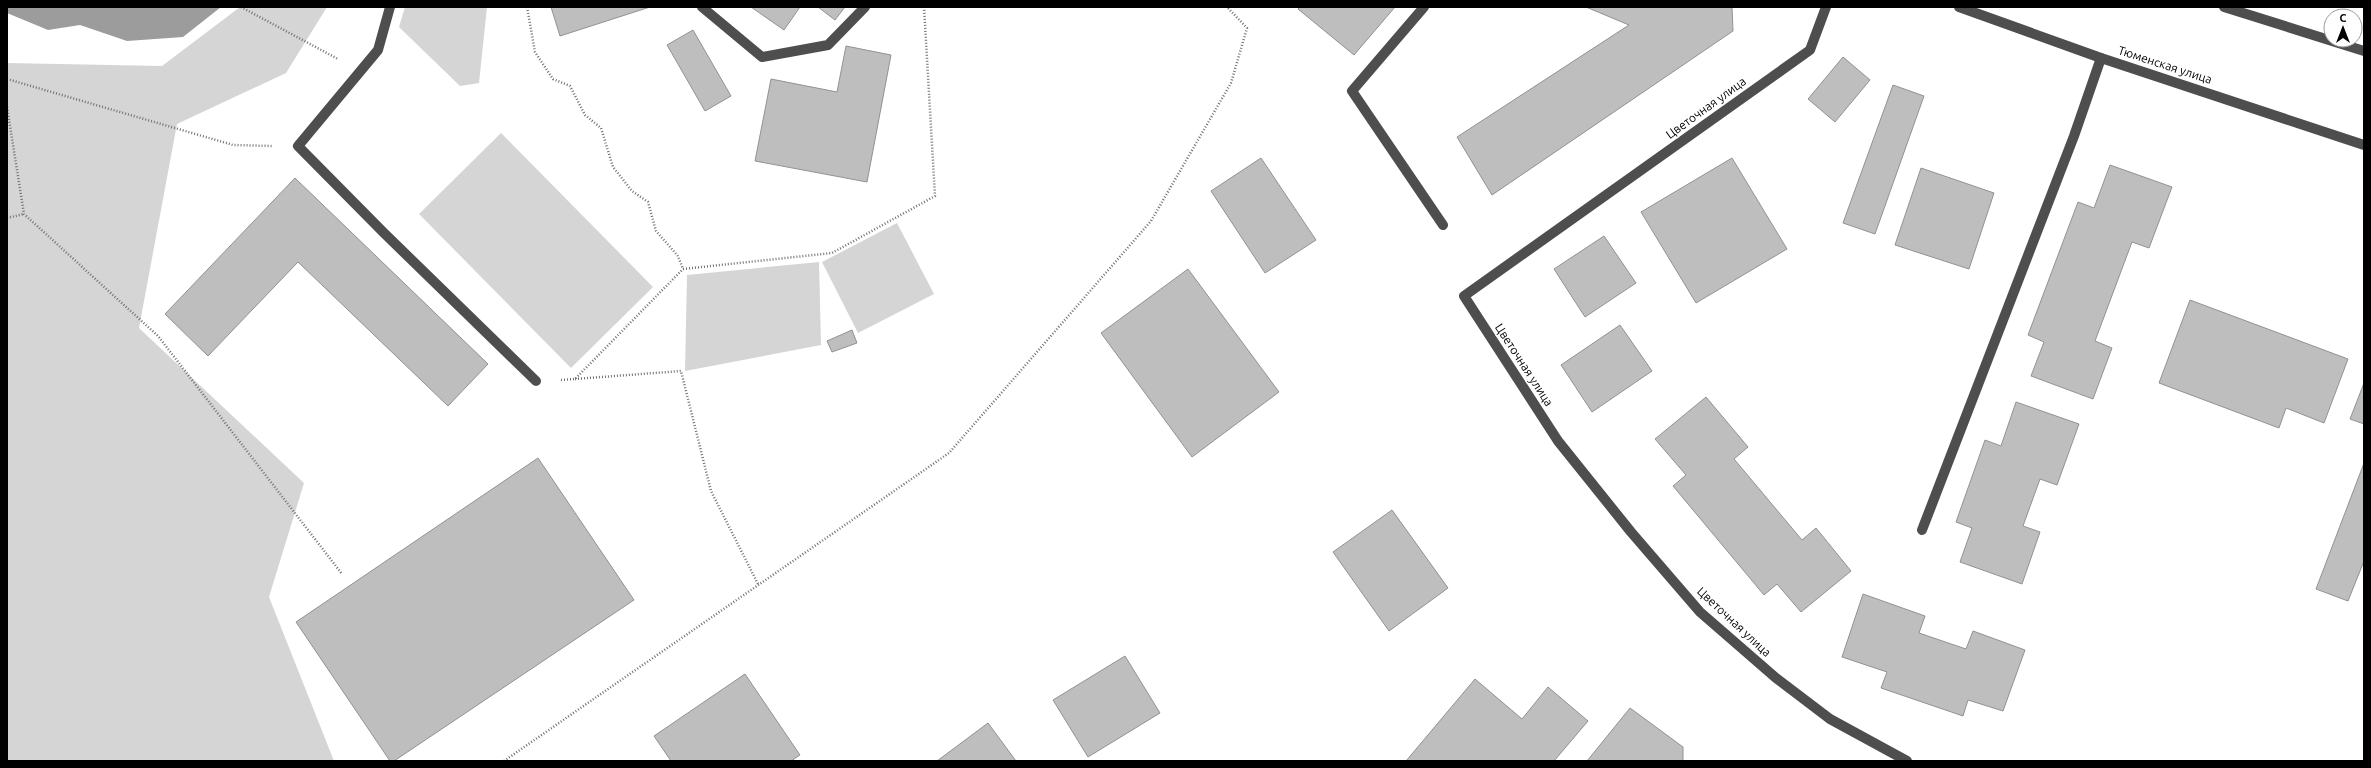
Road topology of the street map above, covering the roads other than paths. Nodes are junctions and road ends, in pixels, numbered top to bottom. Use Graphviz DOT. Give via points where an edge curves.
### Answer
graph roads {
  1 [pos="390,7"];
  2 [pos="702,7"];
  3 [pos="865,7"];
  4 [pos="1424,7"];
  5 [pos="1826,7"];
  6 [pos="1959,7"];
  7 [pos="2224,7"];
  8 [pos="2364,51"];
  9 [pos="2101,58"];
  10 [pos="2364,145"];
  11 [pos="1443,225"];
  12 [pos="536,381"];
  13 [pos="1922,530"];
  14 [pos="1908,761"];
  1 -- 12 [label="street" via="378,50 298,146"];
  2 -- 3 [label="street" via="762,57 828,45"];
  4 -- 11 [label="street" via="1352,91"];
  5 -- 14 [label="street, Цветочная улица" via="1810,50 1464,296 1558,441 1700,612 1776,678 1830,719"];
  6 -- 9 [label="street, Тюменская улица"];
  7 -- 8 [label="street"];
  9 -- 10 [label="street, Тюменская улица"];
  9 -- 13 [label="street" via="2074,136"];
}
